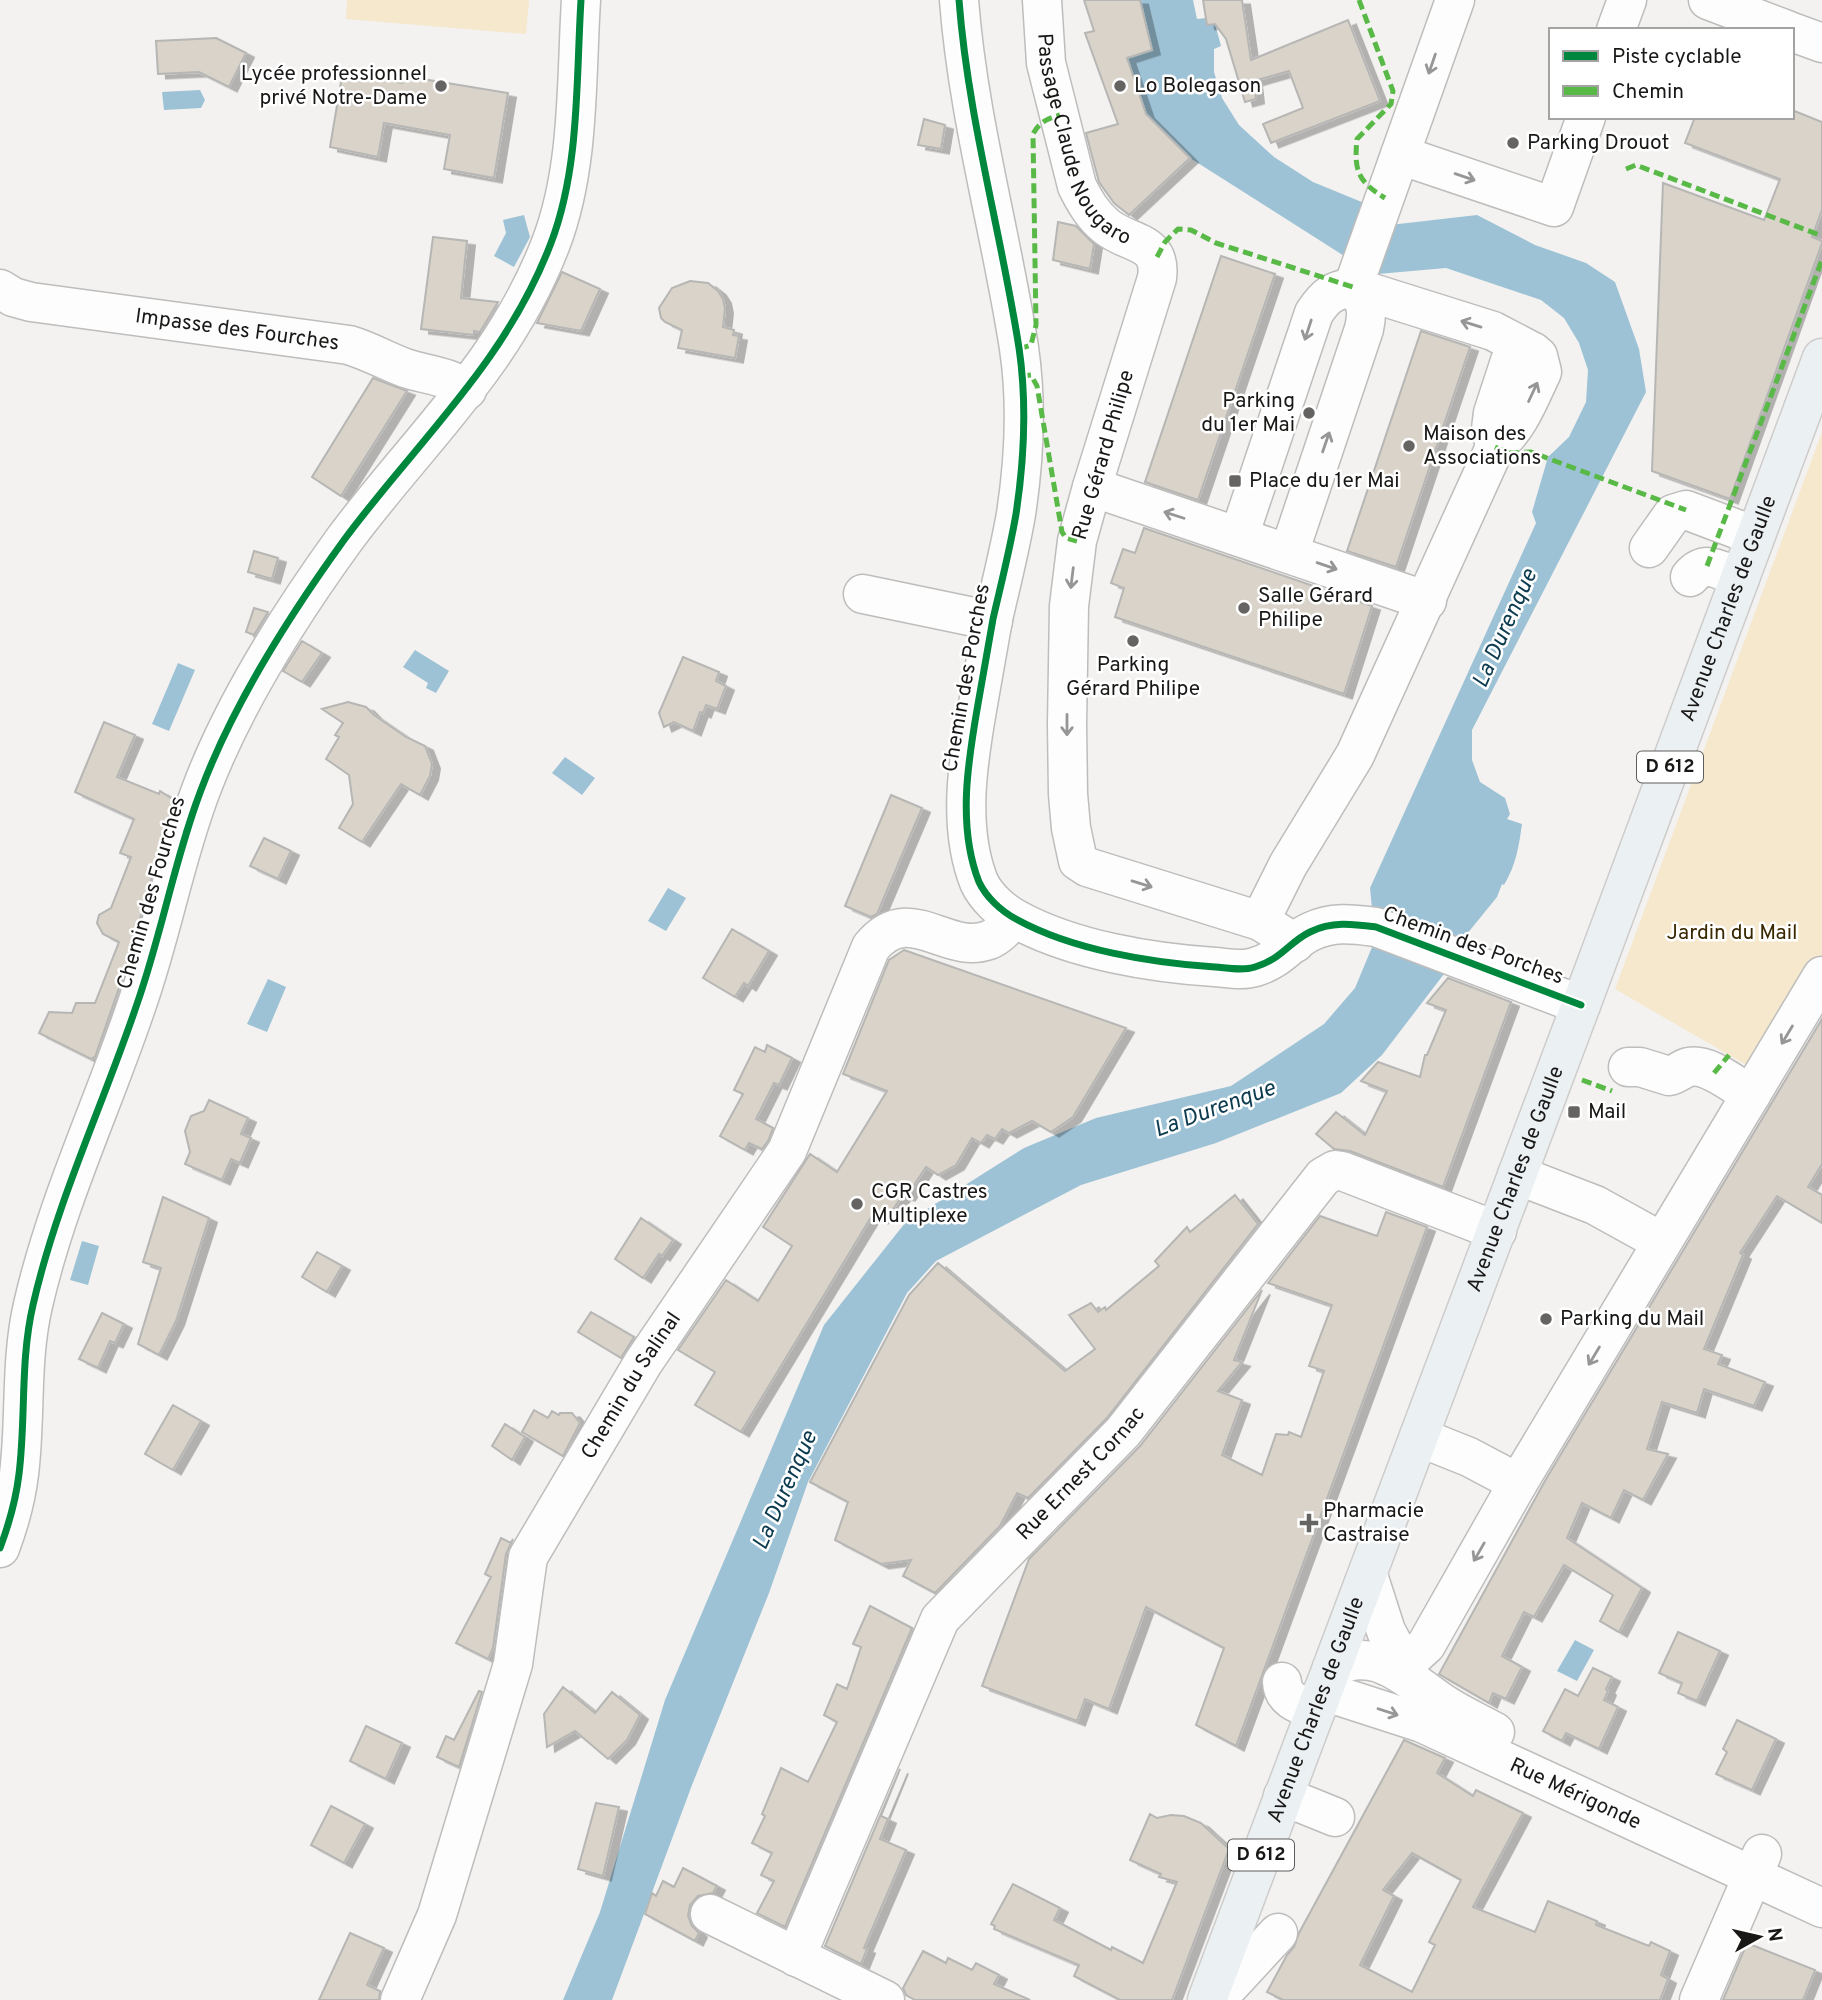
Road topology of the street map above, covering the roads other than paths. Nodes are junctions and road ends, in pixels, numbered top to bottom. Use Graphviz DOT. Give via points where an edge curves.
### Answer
graph roads {
  1 [pos="581,0"];
  2 [pos="959,0"];
  3 [pos="1042,0"];
  4 [pos="1455,0"];
  5 [pos="1627,0"];
  6 [pos="1708,0"];
  7 [pos="1617,28"];
  8 [pos="1782,28"];
  9 [pos="1794,33"];
  10 [pos="1822,43"];
  11 [pos="1585,119"];
  12 [pos="1400,155"];
  13 [pos="1157,257"];
  14 [pos="1358,275"];
  15 [pos="0,289"];
  16 [pos="1822,358"];
  17 [pos="467,390"];
  18 [pos="1091,487"];
  19 [pos="1239,536"];
  20 [pos="1755,536"];
  21 [pos="1649,548"];
  22 [pos="1289,553"];
  23 [pos="1690,577"];
  24 [pos="1740,578"];
  25 [pos="863,594"];
  26 [pos="1426,601"];
  27 [pos="993,621"];
  28 [pos="1014,919"];
  29 [pos="1260,921"];
  30 [pos="1295,943"];
  31 [pos="1822,976"];
  32 [pos="1581,1006"];
  33 [pos="1628,1067"];
  34 [pos="1751,1095"];
  35 [pos="1517,1175"];
  36 [pos="1497,1231"];
  37 [pos="1661,1241"];
  38 [pos="1419,1437"];
  39 [pos="1518,1483"];
  40 [pos="0,1548"];
  41 [pos="1368,1575"];
  42 [pos="1400,1669"];
  43 [pos="1282,1682"];
  44 [pos="1323,1690"];
  45 [pos="1283,1796"];
  46 [pos="1335,1817"];
  47 [pos="1758,1865"];
  48 [pos="1822,1880"];
  49 [pos="1822,1909"];
  50 [pos="710,1914"];
  51 [pos="1278,1933"];
  52 [pos="796,1957"];
  53 [pos="400,2000"];
  54 [pos="885,2000"];
  55 [pos="1207,2000"];
  56 [pos="1216,2000"];
  57 [pos="1699,2000"];
  1 -- 17 [label="street, Chemin des Fourches" via="572,144 559,221 515,319"];
  2 -- 27 [label="street, Chemin des Porches" via="963,51 1021,376 1021,476"];
  3 -- 13 [label="street, Passage Claude Nougaro" via="1046,63 1077,186 1086,204 1107,226"];
  4 -- 12 [label="street, one-way"];
  5 -- 7 [label="street"];
  6 -- 8 [label="street"];
  9 -- 10 [label="street"];
  12 -- 11 [label="street, one-way" via="1554,207"];
  12 -- 14 [label="street"];
  13 -- 18 [label="street, Rue Gérard Philipe" via="1157,278"];
  14 -- 19 [label="street, one-way" via="1323,299 1314,313"];
  22 -- 14 [label="street, one-way" via="1368,314"];
  26 -- 14 [label="street, one-way" via="1495,447 1518,422 1542,372 1541,363 1533,352 1493,331"];
  15 -- 17 [label="street, Impasse des Fourches" via="31,302 349,345 405,368 457,382"];
  16 -- 20 [label="main road, Avenue Charles de Gaulle / D 612"];
  17 -- 40 [label="street, Chemin des Fourches" via="336,551 218,747 183,844 142,990 41,1271 25,1356 19,1473"];
  19 -- 18 [label="street, one-way"];
  18 -- 29 [label="street, Rue Gérard Philipe, one-way" via="1077,541 1069,606 1068,794 1078,861"];
  19 -- 22 [label="street"];
  20 -- 21 [label="street" via="1686,510 1673,514"];
  20 -- 24 [label="main road, Avenue Charles de Gaulle / D 612"];
  22 -- 26 [label="street, one-way"];
  23 -- 24 [label="street" via="1707,566"];
  24 -- 32 [label="main road, Avenue Charles de Gaulle / D 612"];
  25 -- 27 [label="street"];
  26 -- 29 [label="street" via="1354,755"];
  27 -- 28 [label="street, Chemin des Porches" via="966,786 968,834 980,885"];
  28 -- 30 [label="street, Chemin des Porches" via="1092,947 1192,965 1250,969 1273,961"];
  28 -- 53 [label="street, Chemin du Salinal" via="995,937 981,942 902,927 883,934 871,947 787,1151 643,1363 528,1558 513,1664 437,1915"];
  29 -- 30 [label="street"];
  30 -- 32 [label="street, Chemin des Porches" via="1311,932 1345,922 1376,927"];
  31 -- 34 [label="street, one-way"];
  32 -- 35 [label="main road, Avenue Charles de Gaulle / D 612"];
  33 -- 34 [label="street" via="1669,1076 1698,1067"];
  34 -- 37 [label="street"];
  35 -- 36 [label="main road, Avenue Charles de Gaulle / D 612"];
  35 -- 37 [label="street" via="1571,1195"];
  36 -- 38 [label="main road, Avenue Charles de Gaulle / D 612"];
  36 -- 52 [label="street, Rue Ernest Cornac" via="1342,1171 1323,1177 1123,1432 940,1619"];
  37 -- 39 [label="street, one-way"];
  38 -- 39 [label="street"];
  38 -- 41 [label="main road, Avenue Charles de Gaulle / D 612"];
  39 -- 42 [label="street, one-way" via="1426,1645"];
  41 -- 42 [label="street"];
  41 -- 44 [label="main road, Avenue Charles de Gaulle / D 612"];
  42 -- 44 [label="street" via="1362,1659 1346,1660"];
  42 -- 47 [label="street, Rue Mérigonde" via="1435,1698 1522,1747 1710,1835"];
  43 -- 44 [label="street, Rue Mérigonde" via="1290,1699"];
  44 -- 45 [label="main road, Avenue Charles de Gaulle / D 612"];
  44 -- 47 [label="street, Rue Mérigonde, one-way" via="1422,1723"];
  45 -- 46 [label="street"];
  45 -- 55 [label="main road, Avenue Charles de Gaulle / D 612"];
  47 -- 48 [label="street, Rue Mérigonde"];
  47 -- 49 [label="street, Rue Mérigonde"];
  47 -- 57 [label="street"];
  50 -- 52 [label="street"];
  51 -- 56 [label="street"];
  52 -- 54 [label="street"];
}
